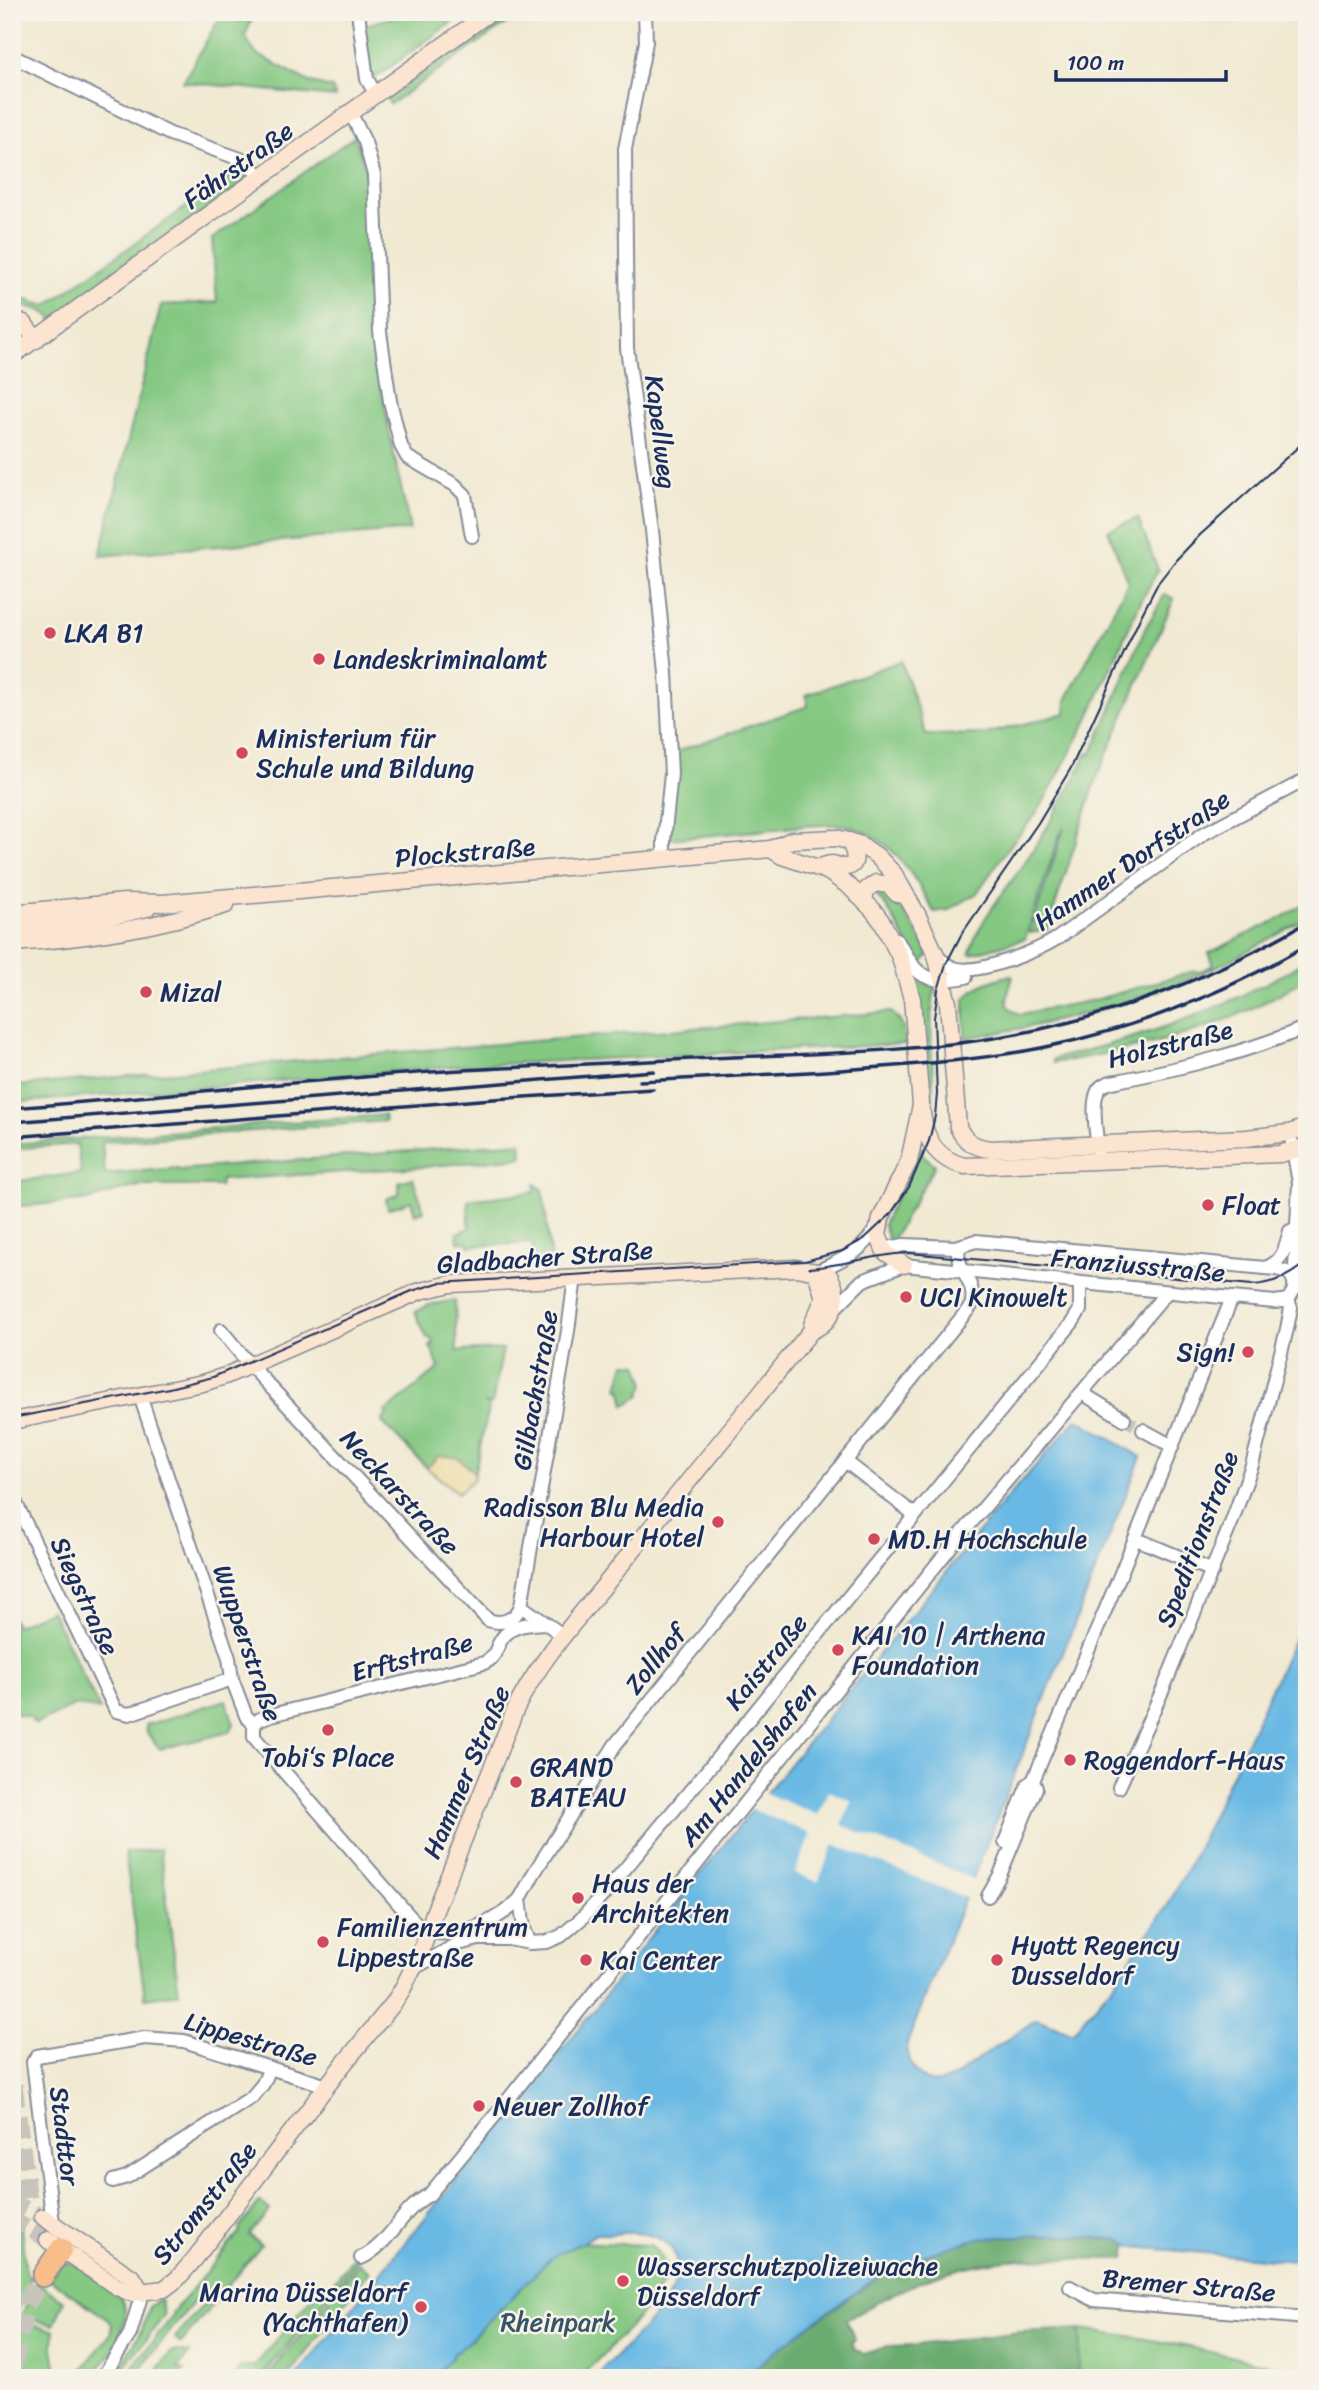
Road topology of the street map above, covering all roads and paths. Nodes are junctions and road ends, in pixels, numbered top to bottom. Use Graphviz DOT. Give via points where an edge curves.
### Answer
graph roads {
  1 [pos="358,12"];
  2 [pos="490,12"];
  3 [pos="645,12"];
  4 [pos="12,56"];
  5 [pos="376,95"];
  6 [pos="351,114"];
  7 [pos="262,178"];
  8 [pos="12,319"];
  9 [pos="36,340"];
  10 [pos="12,356"];
  11 [pos="472,536"];
  12 [pos="1307,779"];
  13 [pos="849,841"];
  14 [pos="771,849"];
  15 [pos="664,859"];
  16 [pos="818,867"];
  17 [pos="248,895"];
  18 [pos="907,895"];
  19 [pos="864,901"];
  20 [pos="163,903"];
  21 [pos="12,913"];
  22 [pos="12,929"];
  23 [pos="891,936"];
  24 [pos="12,943"];
  25 [pos="936,955"];
  26 [pos="978,968"];
  27 [pos="966,977"];
  28 [pos="944,981"];
  29 [pos="948,1003"];
  30 [pos="1307,1027"];
  31 [pos="921,1105"];
  32 [pos="1307,1127"];
  33 [pos="1289,1133"];
  34 [pos="1300,1148"];
  35 [pos="1098,1153"];
  36 [pos="879,1223"];
  37 [pos="1296,1227"];
  38 [pos="960,1246"];
  39 [pos="883,1249"];
  40 [pos="904,1265"];
  41 [pos="1257,1268"];
  42 [pos="965,1271"];
  43 [pos="816,1272"];
  44 [pos="575,1277"];
  45 [pos="1294,1282"];
  46 [pos="1080,1284"];
  47 [pos="1167,1292"];
  48 [pos="1232,1298"];
  49 [pos="1288,1300"];
  50 [pos="835,1308"];
  51 [pos="222,1330"];
  52 [pos="811,1331"];
  53 [pos="250,1365"];
  54 [pos="1082,1393"];
  55 [pos="140,1396"];
  56 [pos="1124,1419"];
  57 [pos="12,1421"];
  58 [pos="1143,1430"];
  59 [pos="1172,1446"];
  60 [pos="845,1461"];
  61 [pos="12,1495"];
  62 [pos="915,1515"];
  63 [pos="1141,1541"];
  64 [pos="1213,1570"];
  65 [pos="521,1606"];
  66 [pos="545,1623"];
  67 [pos="564,1636"];
  68 [pos="232,1679"];
  69 [pos="254,1724"];
  70 [pos="1033,1781"];
  71 [pos="1119,1787"];
  72 [pos="999,1855"];
  73 [pos="994,1868"];
  74 [pos="520,1899"];
  75 [pos="428,1932"];
  76 [pos="530,1943"];
  77 [pos="414,1968"];
  78 [pos="37,2056"];
  79 [pos="270,2068"];
  80 [pos="327,2086"];
  81 [pos="113,2181"];
  82 [pos="51,2222"];
  83 [pos="55,2245"];
  84 [pos="361,2258"];
  85 [pos="43,2276"];
  86 [pos="1070,2287"];
  87 [pos="142,2293"];
  88 [pos="1307,2318"];
  89 [pos="102,2378"];
  1 -- 5 [label="street" via="367,79"];
  2 -- 5 [label="street, Fährstraße"];
  3 -- 15 [label="street, Kapellweg" via="646,42 625,149 627,348 666,673 671,774"];
  4 -- 7 [label="street" via="170,134 246,161"];
  5 -- 6 [label="street, Fährstraße"];
  6 -- 7 [label="street, Fährstraße"];
  6 -- 11 [label="street" via="374,175 380,332 401,446 407,457 465,495"];
  7 -- 9 [label="street, Fährstraße"];
  8 -- 9 [label="street" via="24,323"];
  9 -- 10 [label="street, Fährstraße"];
  12 -- 26 [label="street, Hammer Dorfstraße" via="1203,834 1058,938 1037,950"];
  13 -- 14 [label="street, Plockstraße" via="792,840"];
  13 -- 16 [label="street, Plockstraße" via="856,854 850,866"];
  13 -- 18 [label="street, Plockstraße" via="877,856"];
  14 -- 15 [label="street, Plockstraße"];
  14 -- 16 [label="street, Plockstraße"];
  15 -- 17 [label="street, Plockstraße"];
  16 -- 19 [label="street, Plockstraße"];
  17 -- 20 [label="street, Plockstraße"];
  17 -- 24 [label="street" via="185,916 80,937"];
  18 -- 19 [label="street" via="876,883 866,890"];
  18 -- 25 [label="street, Plockstraße"];
  19 -- 23 [label="street, Plockstraße"];
  20 -- 21 [label="street, Plockstraße" via="125,902"];
  20 -- 22 [label="street, Plockstraße" via="97,920"];
  23 -- 28 [label="street" via="920,972"];
  23 -- 31 [label="street, Plockstraße" via="912,999"];
  25 -- 26 [label="street, Hammer Dorfstraße" via="955,968"];
  25 -- 28 [label="street, Plockstraße"];
  26 -- 27 [label="street, Hammer Dorfstraße"];
  27 -- 28 [label="street, Hammer Dorfstraße"];
  27 -- 29 [label="street, Hammer Dorfstraße" via="954,986"];
  28 -- 29 [label="street, Plockstraße"];
  29 -- 35 [label="street, Plockstraße" via="957,1122 965,1139 991,1149"];
  30 -- 35 [label="street, Holzstraße" via="1250,1050 1101,1086 1095,1096"];
  31 -- 35 [label="street" via="932,1147 958,1164"];
  31 -- 36 [label="street, Plockstraße" via="909,1161"];
  32 -- 33 [label="street"];
  33 -- 34 [label="street, Franziusstraße"];
  33 -- 35 [label="street"];
  34 -- 35 [label="street" via="1280,1154"];
  34 -- 37 [label="street, Franziusstraße"];
  36 -- 39 [label="street"];
  36 -- 43 [label="street" via="855,1254"];
  37 -- 41 [label="street, Franziusstraße" via="1289,1232 1281,1258"];
  37 -- 45 [label="street, Franziusstraße"];
  38 -- 39 [label="street, Franziusstraße"];
  38 -- 41 [label="street, Franziusstraße" via="975,1241"];
  38 -- 42 [label="street" via="957,1258"];
  39 -- 40 [label="street"];
  40 -- 42 [label="street, Franziusstraße"];
  40 -- 50 [label="street, Franziusstraße" via="862,1281"];
  41 -- 45 [label="street, Franziusstraße" via="1289,1272"];
  42 -- 46 [label="street, Franziusstraße"];
  42 -- 60 [label="street, Zollhof" via="973,1292 971,1306"];
  43 -- 44 [label="street, Gladbacher Straße" via="796,1268"];
  43 -- 50 [label="street" via="824,1272 831,1280"];
  43 -- 52 [label="street, Hammer Straße" via="824,1298"];
  44 -- 53 [label="street, Gladbacher Straße" via="437,1286"];
  44 -- 65 [label="street, Gilbachstraße"];
  45 -- 49 [label="street, Franziusstraße"];
  46 -- 47 [label="street, Franziusstraße"];
  46 -- 62 [label="street, Kaistraße" via="1080,1310 1073,1323"];
  47 -- 48 [label="street, Franziusstraße"];
  47 -- 54 [label="street, Am Handelshafen"];
  48 -- 49 [label="street, Franziusstraße"];
  48 -- 59 [label="street"];
  49 -- 64 [label="street, Speditionstraße" via="1287,1329 1252,1465"];
  50 -- 52 [label="street, Hammer Straße"];
  51 -- 53 [label="street"];
  52 -- 67 [label="street, Hammer Straße"];
  53 -- 55 [label="street, Gladbacher Straße" via="203,1383"];
  53 -- 65 [label="street, Neckarstraße" via="488,1620 507,1620"];
  54 -- 56 [label="street"];
  54 -- 84 [label="street, Am Handelshafen" via="953,1544 429,2195 417,2201 373,2253"];
  55 -- 57 [label="street, Gladbacher Straße"];
  55 -- 68 [label="street, Wupperstraße" via="229,1658"];
  58 -- 59 [label="street"];
  59 -- 70 [label="street"];
  60 -- 62 [label="street"];
  60 -- 74 [label="street, Zollhof" via="615,1745"];
  61 -- 68 [label="street, Siegstraße" via="113,1709 129,1714"];
  62 -- 76 [label="street, Kaistraße" via="604,1894 561,1936"];
  63 -- 64 [label="street"];
  64 -- 71 [label="street, Speditionstraße"];
  65 -- 66 [label="street"];
  66 -- 67 [label="street"];
  66 -- 69 [label="street, Erftstraße" via="508,1632 493,1658 484,1663 271,1715"];
  67 -- 75 [label="street, Hammer Straße" via="516,1708"];
  68 -- 69 [label="street, Wupperstraße" via="246,1716"];
  69 -- 75 [label="street, Wupperstraße" via="257,1740"];
  70 -- 72 [label="street"];
  70 -- 73 [label="street" via="1036,1788 988,1896"];
  74 -- 75 [label="street, Zollhof" via="486,1924"];
  74 -- 76 [label="street"];
  75 -- 77 [label="street, Hammer Straße"];
  76 -- 77 [label="street, Kaistraße" via="479,1939 458,1944"];
  77 -- 80 [label="street, Hammer Straße" via="393,2004"];
  78 -- 79 [label="street, Lippestraße" via="164,2038"];
  78 -- 82 [label="street, Stadttor" via="33,2062"];
  79 -- 80 [label="street, Lippestraße"];
  79 -- 81 [label="street" via="252,2097 127,2177"];
  80 -- 87 [label="street, Stromstraße" via="177,2279 164,2289"];
  82 -- 83 [label="street" via="61,2236"];
  82 -- 87 [label="street" via="133,2278"];
  83 -- 85 [label="highway"];
  83 -- 87 [label="street" via="125,2292"];
  86 -- 88 [label="street, Bremer Straße" via="1094,2300"];
  87 -- 89 [label="street, Stromstraße" via="131,2334"];
}
